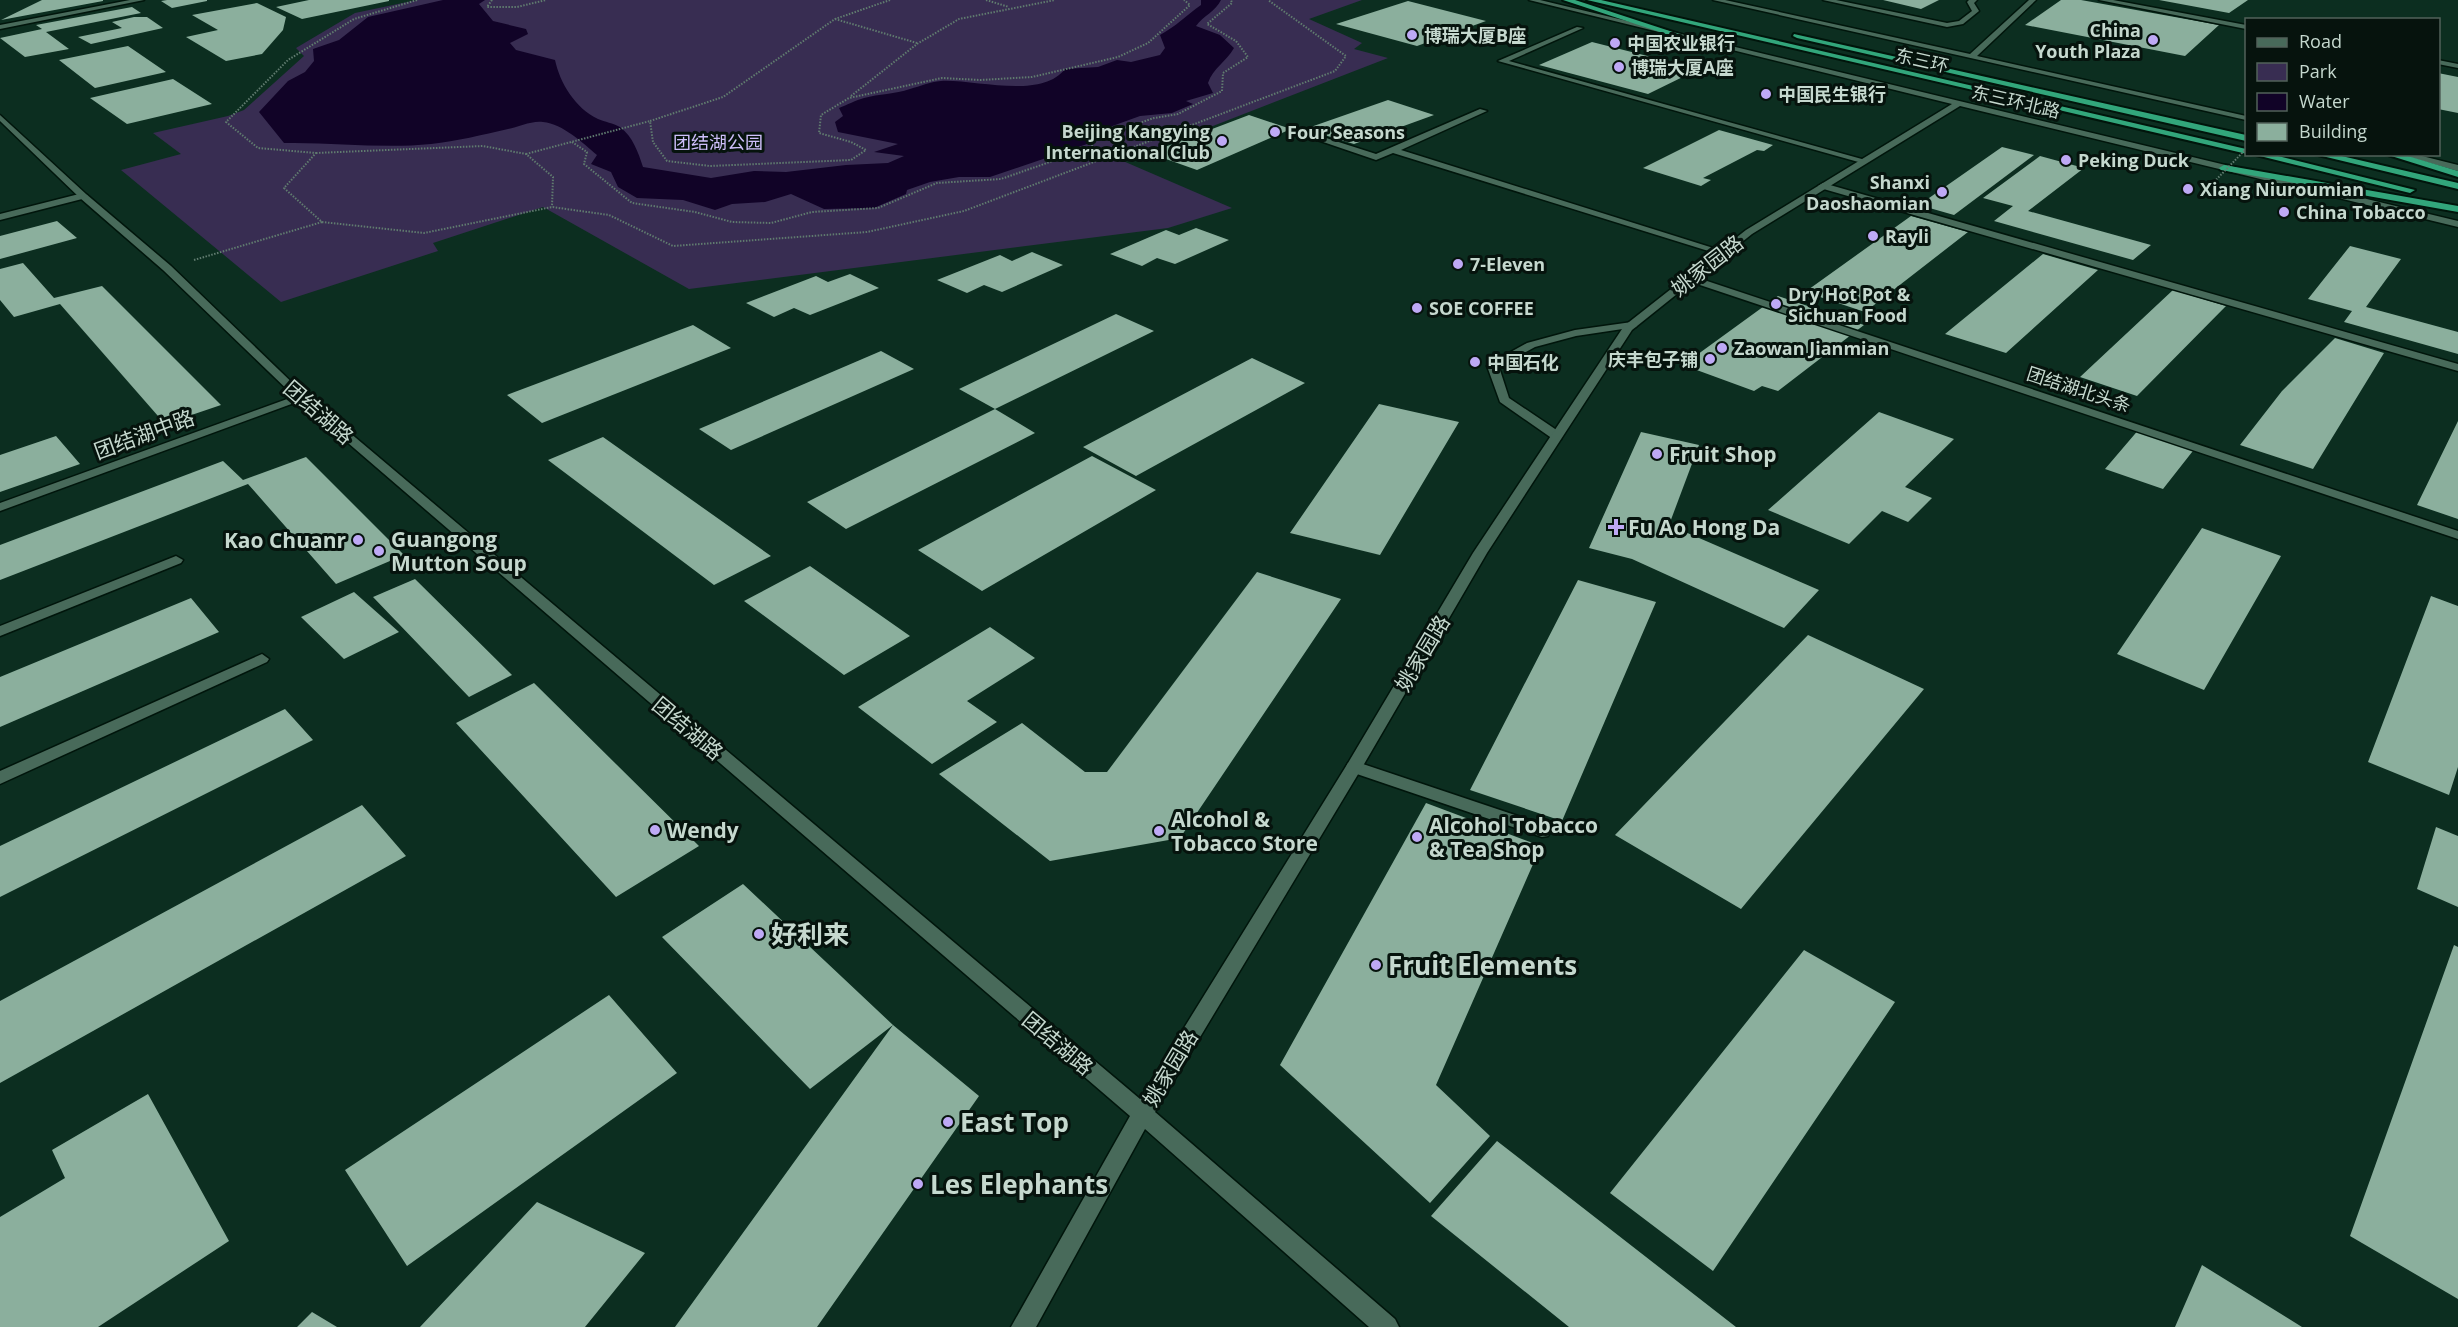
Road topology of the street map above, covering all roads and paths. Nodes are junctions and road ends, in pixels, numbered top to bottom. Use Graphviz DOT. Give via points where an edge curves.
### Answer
graph roads {
  1 [pos="141,0"];
  2 [pos="417,0"];
  3 [pos="492,0"];
  4 [pos="546,0"];
  5 [pos="890,0"];
  6 [pos="986,0"];
  7 [pos="1055,0"];
  8 [pos="1184,0"];
  9 [pos="1231,0"];
  10 [pos="1268,0"];
  11 [pos="1532,0"];
  12 [pos="1567,0"];
  13 [pos="1591,0"];
  14 [pos="1716,0"];
  15 [pos="1826,0"];
  16 [pos="1974,0"];
  17 [pos="2033,0"];
  18 [pos="2102,0"];
  19 [pos="1011,8"];
  20 [pos="835,19"];
  21 [pos="0,27"];
  22 [pos="2245,27"];
  23 [pos="1579,28"];
  24 [pos="1787,34"];
  25 [pos="1678,35"];
  26 [pos="917,44"];
  27 [pos="1971,57"];
  28 [pos="2440,62"];
  29 [pos="2458,66"];
  30 [pos="849,98"];
  31 [pos="1957,104"];
  32 [pos="1483,111"];
  33 [pos="0,117"];
  34 [pos="2245,118"];
  35 [pos="650,121"];
  36 [pos="1292,130"];
  37 [pos="2245,138"];
  38 [pos="572,142"];
  39 [pos="1393,150"];
  40 [pos="2245,151"];
  41 [pos="316,153"];
  42 [pos="2245,153"];
  43 [pos="526,154"];
  44 [pos="2265,156"];
  45 [pos="2327,156"];
  46 [pos="2396,156"];
  47 [pos="2410,156"];
  48 [pos="1865,161"];
  49 [pos="2224,168"];
  50 [pos="2458,168"];
  51 [pos="2458,174"];
  52 [pos="2212,184"];
  53 [pos="1823,186"];
  54 [pos="2458,186"];
  55 [pos="83,196"];
  56 [pos="2458,201"];
  57 [pos="552,207"];
  58 [pos="2458,209"];
  59 [pos="0,217"];
  60 [pos="322,222"];
  61 [pos="2458,224"];
  62 [pos="1721,252"];
  63 [pos="167,268"];
  64 [pos="1689,278"];
  65 [pos="1632,325"];
  66 [pos="2458,368"];
  67 [pos="301,397"];
  68 [pos="1557,436"];
  69 [pos="0,507"];
  70 [pos="2458,535"];
  71 [pos="176,560"];
  72 [pos="0,630"];
  73 [pos="262,658"];
  74 [pos="1353,767"];
  75 [pos="0,778"];
  76 [pos="1542,831"];
  77 [pos="1142,1114"];
  78 [pos="1023,1327"];
  79 [pos="1387,1327"];
  1 -- 21 [label="street"];
  2 -- 41 [label="path" via="354,19 288,60 226,122 258,148"];
  3 -- 4 [label="path" via="487,7 529,6"];
  5 -- 20 [label="path"];
  6 -- 19 [label="path"];
  7 -- 19 [label="path"];
  8 -- 30 [label="path" via="1190,5 1148,43 1118,57 1032,78 942,78"];
  9 -- 38 [label="path" via="1207,24 1236,41 1248,57 1223,73 1222,91 1179,114 1098,137 1090,148 1079,152 1001,178 937,183 878,208 812,212 771,223 732,222 632,203 584,164 586,152"];
  10 -- 57 [label="path" via="1346,56 1335,71 964,211 867,232 673,246 609,215"];
  11 -- 25 [label="street, 东三环北路"];
  12 -- 25 [label="highway"];
  13 -- 40 [label="highway, 东三环"];
  14 -- 27 [label="street, 东三环北路"];
  15 -- 16 [label="street" via="1947,25 1961,23 1977,11 1970,2"];
  17 -- 27 [label="street"];
  18 -- 22 [label="street"];
  19 -- 26 [label="path" via="959,19"];
  20 -- 26 [label="path"];
  20 -- 35 [label="path" via="723,96"];
  23 -- 48 [label="street" via="1502,61"];
  24 -- 37 [label="highway, 东三环"];
  25 -- 31 [label="street, 东三环北路"];
  26 -- 30 [label="path"];
  27 -- 34 [label="street, 东三环北路"];
  28 -- 29 [label="street"];
  30 -- 35 [label="path" via="821,115 819,133 866,150 851,159 710,166 667,161 653,142"];
  31 -- 48 [label="street, 姚家园路"];
  31 -- 49 [label="street, 东三环北路"];
  32 -- 39 [label="street"];
  33 -- 55 [label="street, 团结湖路"];
  35 -- 38 [label="path"];
  36 -- 39 [label="street" via="1376,157"];
  38 -- 43 [label="path"];
  39 -- 62 [label="street"];
  41 -- 43 [label="path" via="483,146"];
  41 -- 60 [label="path" via="284,188"];
  42 -- 52 [label="path, bridge"];
  43 -- 57 [label="path" via="553,177"];
  44 -- 56 [label="highway"];
  45 -- 54 [label="highway"];
  46 -- 51 [label="highway"];
  47 -- 50 [label="street"];
  48 -- 53 [label="street, 姚家园路"];
  49 -- 58 [label="highway"];
  49 -- 61 [label="street, 东三环北路"];
  53 -- 62 [label="street, 姚家园路"];
  53 -- 66 [label="street"];
  55 -- 59 [label="street"];
  55 -- 63 [label="street, 团结湖路"];
  57 -- 60 [label="path" via="424,233"];
  60 -- 63 [label="path"];
  62 -- 64 [label="street, 姚家园路"];
  63 -- 67 [label="street, 团结湖路"];
  64 -- 65 [label="street, 姚家园路"];
  64 -- 70 [label="street, 团结湖北头条"];
  65 -- 68 [label="street, 姚家园路"];
  65 -- 68 [label="street" via="1575,333 1531,345 1493,366 1504,400"];
  67 -- 69 [label="street, 团结湖中路"];
  67 -- 77 [label="street, 团结湖路"];
  68 -- 74 [label="street, 姚家园路" via="1480,554"];
  71 -- 72 [label="street"];
  73 -- 75 [label="street"];
  74 -- 76 [label="street"];
  74 -- 77 [label="street, 姚家园路"];
  77 -- 78 [label="street, 姚家园路"];
  77 -- 79 [label="street, 团结湖路"];
}
